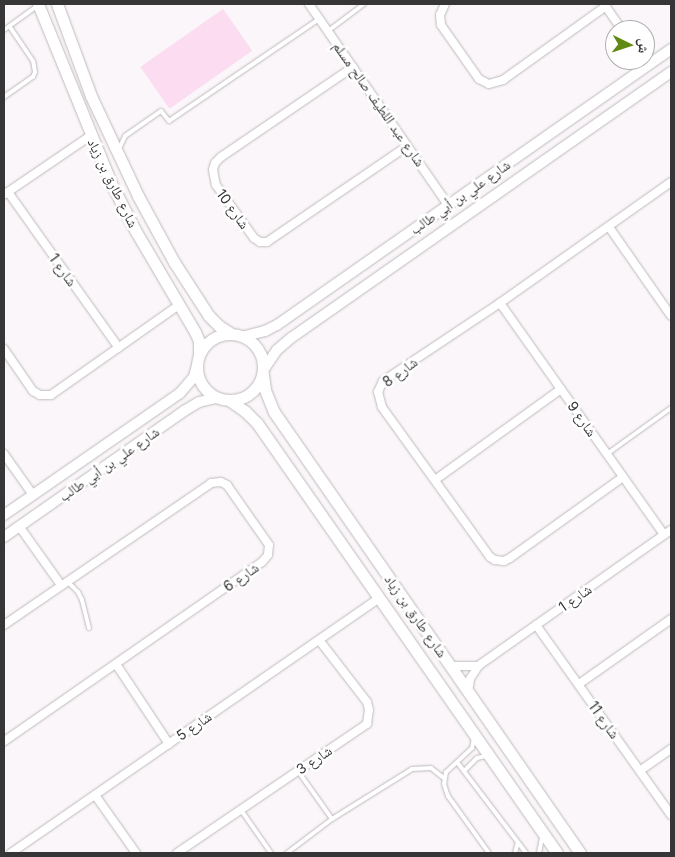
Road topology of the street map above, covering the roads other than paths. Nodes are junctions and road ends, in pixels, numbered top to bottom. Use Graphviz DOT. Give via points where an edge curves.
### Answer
graph roads {
  1 [pos="38,4"];
  2 [pos="57,4"];
  3 [pos="309,4"];
  4 [pos="364,4"];
  5 [pos="445,4"];
  6 [pos="605,5"];
  7 [pos="320,19"];
  8 [pos="615,20"];
  9 [pos="10,27"];
  10 [pos="4,30"];
  11 [pos="328,31"];
  12 [pos="671,49"];
  13 [pos="655,57"];
  14 [pos="353,67"];
  15 [pos="635,70"];
  16 [pos="671,72"];
  17 [pos="4,97"];
  18 [pos="578,114"];
  19 [pos="591,129"];
  20 [pos="556,130"];
  21 [pos="90,136"];
  22 [pos="407,146"];
  23 [pos="566,146"];
  24 [pos="117,154"];
  25 [pos="671,182"];
  26 [pos="6,194"];
  27 [pos="138,196"];
  28 [pos="122,205"];
  29 [pos="448,205"];
  30 [pos="152,222"];
  31 [pos="609,227"];
  32 [pos="135,230"];
  33 [pos="500,303"];
  34 [pos="179,305"];
  35 [pos="302,308"];
  36 [pos="671,316"];
  37 [pos="312,323"];
  38 [pos="230,333"];
  39 [pos="245,336"];
  40 [pos="119,348"];
  41 [pos="4,349"];
  42 [pos="198,360"];
  43 [pos="263,372"];
  44 [pos="561,389"];
  45 [pos="175,397"];
  46 [pos="223,399"];
  47 [pos="671,408"];
  48 [pos="184,411"];
  49 [pos="4,454"];
  50 [pos="607,454"];
  51 [pos="319,476"];
  52 [pos="623,477"];
  53 [pos="435,480"];
  54 [pos="302,487"];
  55 [pos="328,489"];
  56 [pos="33,495"];
  57 [pos="311,501"];
  58 [pos="4,515"];
  59 [pos="19,526"];
  60 [pos="671,530"];
  61 [pos="664,535"];
  62 [pos="4,537"];
  63 [pos="64,583"];
  64 [pos="378,599"];
  65 [pos="671,619"];
  66 [pos="4,624"];
  67 [pos="536,625"];
  68 [pos="89,628"];
  69 [pos="319,640"];
  70 [pos="116,664"];
  71 [pos="450,666"];
  72 [pos="478,666"];
  73 [pos="579,684"];
  74 [pos="468,693"];
  75 [pos="472,731"];
  76 [pos="4,741"];
  77 [pos="169,744"];
  78 [pos="671,749"];
  79 [pos="493,761"];
  80 [pos="457,762"];
  81 [pos="641,770"];
  82 [pos="298,771"];
  83 [pos="464,771"];
  84 [pos="444,778"];
  85 [pos="95,795"];
  86 [pos="544,800"];
  87 [pos="241,810"];
  88 [pos="529,814"];
  89 [pos="671,815"];
  90 [pos="332,819"];
  91 [pos="541,832"];
  92 [pos="518,842"];
  93 [pos="11,853"];
  94 [pos="136,853"];
  95 [pos="177,853"];
  96 [pos="271,853"];
  97 [pos="287,853"];
  98 [pos="489,853"];
  99 [pos="515,853"];
  100 [pos="526,853"];
  101 [pos="539,853"];
  102 [pos="557,853"];
  103 [pos="580,853"];
  1 -- 9 [label="lane"];
  1 -- 21 [label="main road, شارع طارق بن زياد"];
  2 -- 24 [label="main road, شارع طارق بن زياد" via="91,96"];
  3 -- 7 [label="street, شارع عبد اللطيف صالح مسلم"];
  4 -- 11 [label="lane"];
  5 -- 6 [label="street" via="440,15 441,26 479,80 490,84 503,80"];
  6 -- 8 [label="street"];
  7 -- 11 [label="street, شارع عبد اللطيف صالح مسلم"];
  7 -- 24 [label="lane" via="169,121 161,111 125,136"];
  9 -- 10 [label="lane"];
  9 -- 17 [label="lane" via="33,61 36,72"];
  11 -- 14 [label="street, شارع عبد اللطيف صالح مسلم"];
  12 -- 13 [label="street, شارع علي بن أبي طالب"];
  14 -- 22 [label="street, شارع عبد اللطيف صالح مسلم"];
  14 -- 22 [label="street, شارع 10" via="215,163 216,185 254,238 267,242"];
  15 -- 18 [label="street, شارع علي بن أبي طالب"];
  16 -- 19 [label="street, شارع علي بن أبي طالب"];
  18 -- 19 [label="street" via="575,119 577,128"];
  18 -- 20 [label="street, شارع علي بن أبي طالب"];
  19 -- 23 [label="street, شارع علي بن أبي طالب"];
  20 -- 23 [label="street" via="565,135"];
  20 -- 29 [label="street, شارع علي بن أبي طالب"];
  21 -- 26 [label="street, شارع 1"];
  21 -- 28 [label="main road, شارع طارق بن زياد"];
  22 -- 29 [label="street, شارع عبد اللطيف صالح مسلم"];
  23 -- 37 [label="street, شارع علي بن أبي طالب"];
  24 -- 27 [label="main road, شارع طارق بن زياد"];
  25 -- 31 [label="street, شارع 8"];
  26 -- 40 [label="street, شارع 1"];
  27 -- 28 [label="main road" via="134,208"];
  27 -- 30 [label="main road, شارع طارق بن زياد"];
  28 -- 32 [label="main road, شارع طارق بن زياد"];
  29 -- 35 [label="street, شارع علي بن أبي طالب"];
  30 -- 32 [label="main road" via="146,218 139,219"];
  30 -- 38 [label="main road, شارع طارق بن زياد" via="209,316"];
  31 -- 33 [label="street, شارع 8"];
  31 -- 36 [label="street"];
  32 -- 34 [label="main road, شارع طارق بن زياد"];
  33 -- 44 [label="street, شارع 9"];
  33 -- 53 [label="street, شارع 8" via="384,381 379,388 382,407"];
  34 -- 40 [label="street"];
  34 -- 42 [label="main road, شارع طارق بن زياد" via="198,338"];
  35 -- 37 [label="street" via="301,319"];
  35 -- 39 [label="street, شارع علي بن أبي طالب" via="272,328"];
  37 -- 43 [label="street, شارع علي بن أبي طالب" via="281,346"];
  38 -- 39 [label="main road"];
  38 -- 42 [label="main road" via="209,341"];
  39 -- 43 [label="main road" via="259,350"];
  40 -- 41 [label="street" via="58,391 44,396 33,391"];
  42 -- 45 [label="street, شارع علي بن أبي طالب" via="191,381"];
  42 -- 46 [label="main road" via="198,377 204,387"];
  43 -- 46 [label="main road" via="250,394 240,399"];
  43 -- 51 [label="main road, شارع طارق بن زياد" via="265,390 273,410"];
  44 -- 50 [label="street, شارع 9"];
  44 -- 53 [label="street"];
  45 -- 48 [label="street" via="182,400"];
  45 -- 56 [label="street, شارع علي بن أبي طالب"];
  46 -- 48 [label="street, شارع علي بن أبي طالب" via="199,402"];
  46 -- 54 [label="main road, شارع طارق بن زياد" via="245,411 257,423"];
  47 -- 50 [label="lane"];
  48 -- 59 [label="street, شارع علي بن أبي طالب"];
  49 -- 56 [label="street"];
  50 -- 52 [label="street, شارع 9"];
  51 -- 54 [label="main road" via="311,486"];
  51 -- 55 [label="main road, شارع طارق بن زياد"];
  52 -- 53 [label="street, شارع 8" via="510,558 501,561 490,557"];
  52 -- 61 [label="street, شارع 9"];
  54 -- 57 [label="main road, شارع طارق بن زياد"];
  55 -- 57 [label="main road" via="316,494"];
  55 -- 71 [label="main road, شارع طارق بن زياد"];
  56 -- 58 [label="street, شارع علي بن أبي طالب"];
  57 -- 64 [label="main road, شارع طارق بن زياد"];
  59 -- 62 [label="street, شارع علي بن أبي طالب"];
  59 -- 63 [label="street"];
  60 -- 61 [label="street, شارع 1"];
  61 -- 67 [label="street, شارع 1"];
  63 -- 66 [label="street, شارع 6"];
  63 -- 68 [label="lane" via="78,592"];
  63 -- 70 [label="street, شارع 6" via="214,482 227,485 267,541 269,552 262,562"];
  64 -- 69 [label="street, شارع 5"];
  64 -- 75 [label="main road, شارع طارق بن زياد"];
  65 -- 73 [label="street"];
  67 -- 72 [label="street, شارع 1"];
  67 -- 73 [label="street, شارع 11"];
  69 -- 77 [label="street, شارع 5"];
  69 -- 82 [label="street, شارع 3" via="367,702 369,718 365,726"];
  70 -- 76 [label="street, شارع 6"];
  70 -- 77 [label="street"];
  71 -- 72 [label="street"];
  71 -- 74 [label="main road, شارع طارق بن زياد"];
  72 -- 74 [label="street" via="470,679"];
  73 -- 81 [label="street, شارع 11"];
  74 -- 86 [label="main road, شارع طارق بن زياد"];
  75 -- 79 [label="main road, شارع طارق بن زياد"];
  75 -- 80 [label="lane" via="472,748"];
  77 -- 85 [label="street, شارع 5"];
  78 -- 81 [label="street"];
  79 -- 83 [label="lane" via="486,756 479,757"];
  79 -- 88 [label="main road, شارع طارق بن زياد"];
  80 -- 83 [label="lane"];
  80 -- 84 [label="lane"];
  81 -- 89 [label="street, شارع 11"];
  82 -- 87 [label="street, شارع 3"];
  82 -- 90 [label="lane"];
  83 -- 92 [label="lane"];
  84 -- 90 [label="lane" via="431,768 412,769"];
  84 -- 98 [label="lane" via="448,796"];
  85 -- 93 [label="street, شارع 5"];
  85 -- 94 [label="street"];
  86 -- 88 [label="main road" via="543,814 535,817"];
  86 -- 103 [label="main road, شارع طارق بن زياد"];
  87 -- 95 [label="street, شارع 3"];
  87 -- 96 [label="lane"];
  88 -- 91 [label="main road, شارع طارق بن زياد"];
  90 -- 97 [label="lane"];
  91 -- 101 [label="lane"];
  91 -- 102 [label="main road, شارع طارق بن زياد"];
  92 -- 99 [label="lane"];
  92 -- 100 [label="lane"];
}
